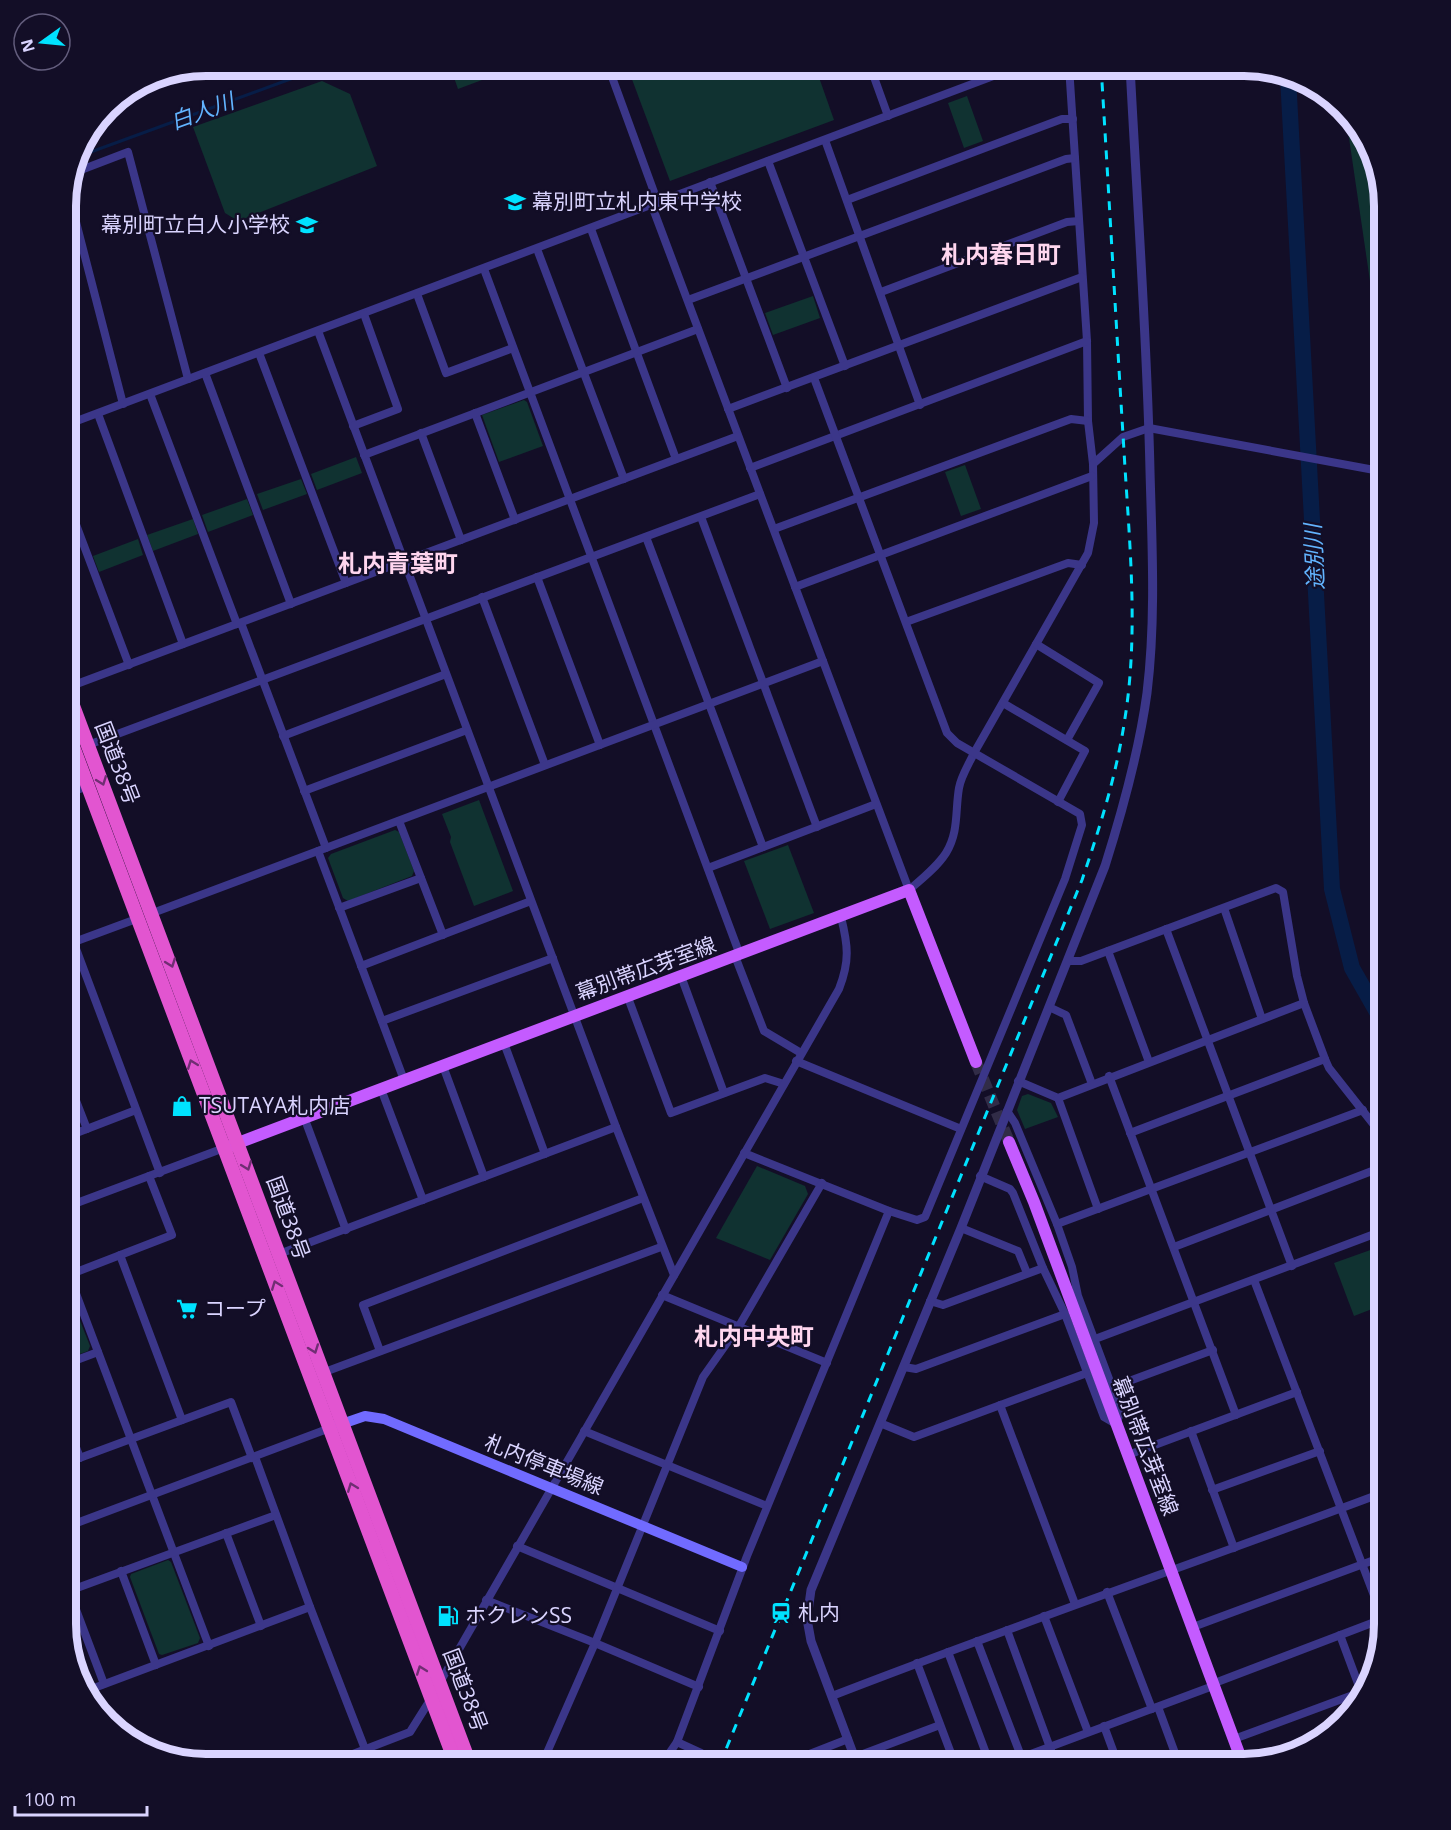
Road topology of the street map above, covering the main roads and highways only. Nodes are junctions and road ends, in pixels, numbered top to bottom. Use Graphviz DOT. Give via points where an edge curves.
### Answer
graph roads {
  1 [pos="77,716"];
  2 [pos="77,757"];
  3 [pos="976,1062"];
  4 [pos="1009,1142"];
  5 [pos="238,1143"];
  6 [pos="224,1148"];
  7 [pos="317,1375"];
  8 [pos="336,1426"];
  9 [pos="742,1567"];
  10 [pos="452,1754"];
  11 [pos="466,1754"];
  12 [pos="1239,1754"];
  1 -- 5 [label="highway, 国道38号, one-way"];
  6 -- 2 [label="highway, 国道38号, one-way"];
  3 -- 5 [label="main road, 幕別帯広芽室線" via="909,890"];
  4 -- 12 [label="main road, 幕別帯広芽室線"];
  5 -- 6 [label="main road, 幕別帯広芽室線"];
  5 -- 7 [label="highway, 国道38号, one-way" via="279,1254"];
  7 -- 6 [label="highway, 国道38号, one-way"];
  7 -- 8 [label="highway, 国道38号"];
  8 -- 9 [label="main road, 札内停車場線" via="365,1416 384,1419"];
  10 -- 8 [label="highway, 国道38号, one-way"];
  8 -- 11 [label="highway, 国道38号"];
}
